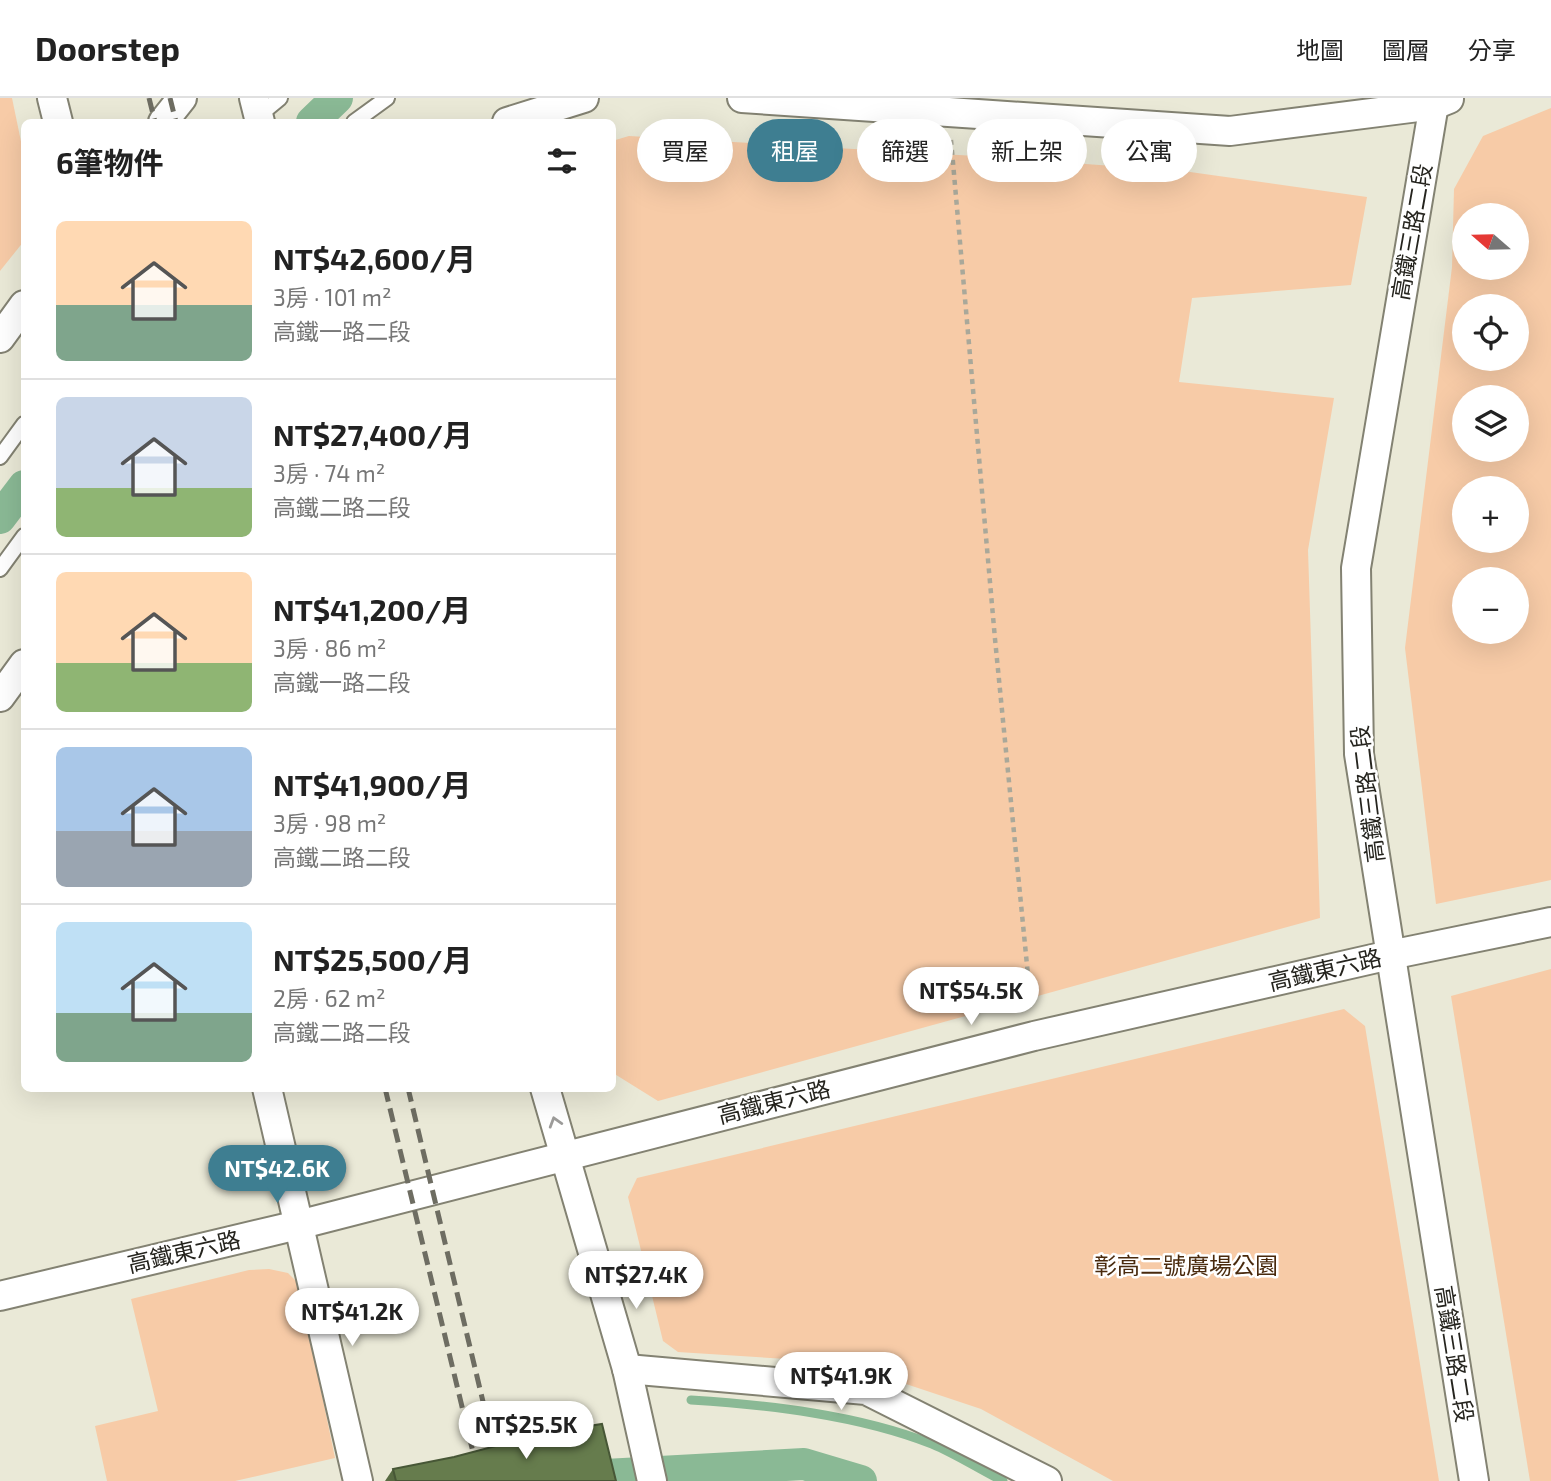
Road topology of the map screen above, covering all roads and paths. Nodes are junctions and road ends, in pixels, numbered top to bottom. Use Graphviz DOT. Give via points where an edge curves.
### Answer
graph roads {
  1 [pos="52,98"];
  2 [pos="182,98"];
  3 [pos="280,98"];
  4 [pos="387,98"];
  5 [pos="584,98"];
  6 [pos="742,98"];
  7 [pos="1440,100"];
  8 [pos="949,111"];
  9 [pos="256,115"];
  10 [pos="57,119"];
  11 [pos="165,119"];
  12 [pos="358,119"];
  13 [pos="517,119"];
  14 [pos="21,309"];
  15 [pos="0,338"];
  16 [pos="21,428"];
  17 [pos="0,457"];
  18 [pos="21,540"];
  19 [pos="0,569"];
  20 [pos="21,668"];
  21 [pos="0,697"];
  22 [pos="1551,922"];
  23 [pos="1390,955"];
  24 [pos="1034,1036"];
  25 [pos="268,1092"];
  26 [pos="546,1092"];
  27 [pos="565,1156"];
  28 [pos="298,1225"];
  29 [pos="0,1296"];
  30 [pos="627,1369"];
  31 [pos="358,1481"];
  32 [pos="652,1481"];
  33 [pos="1047,1481"];
  34 [pos="1474,1481"];
  1 -- 10 [label="street"];
  2 -- 11 [label="street"];
  3 -- 9 [label="lane"];
  4 -- 12 [label="lane"];
  5 -- 13 [label="street"];
  6 -- 8 [label="street"];
  7 -- 8 [label="street" via="1230,131"];
  7 -- 23 [label="street, 高鐵三路二段" via="1356,568 1359,754"];
  8 -- 24 [label="path"];
  14 -- 15 [label="street"];
  16 -- 17 [label="lane"];
  18 -- 19 [label="lane"];
  20 -- 21 [label="street"];
  22 -- 23 [label="street, 高鐵東六路"];
  23 -- 24 [label="street, 高鐵東六路"];
  23 -- 34 [label="street, 高鐵三路二段"];
  24 -- 27 [label="street, 高鐵東六路"];
  25 -- 28 [label="street"];
  27 -- 26 [label="street, one-way"];
  27 -- 28 [label="street, 高鐵東六路"];
  27 -- 30 [label="street"];
  28 -- 29 [label="street, 高鐵東六路"];
  28 -- 31 [label="street"];
  30 -- 32 [label="street"];
  30 -- 33 [label="street" via="866,1390"];
}
